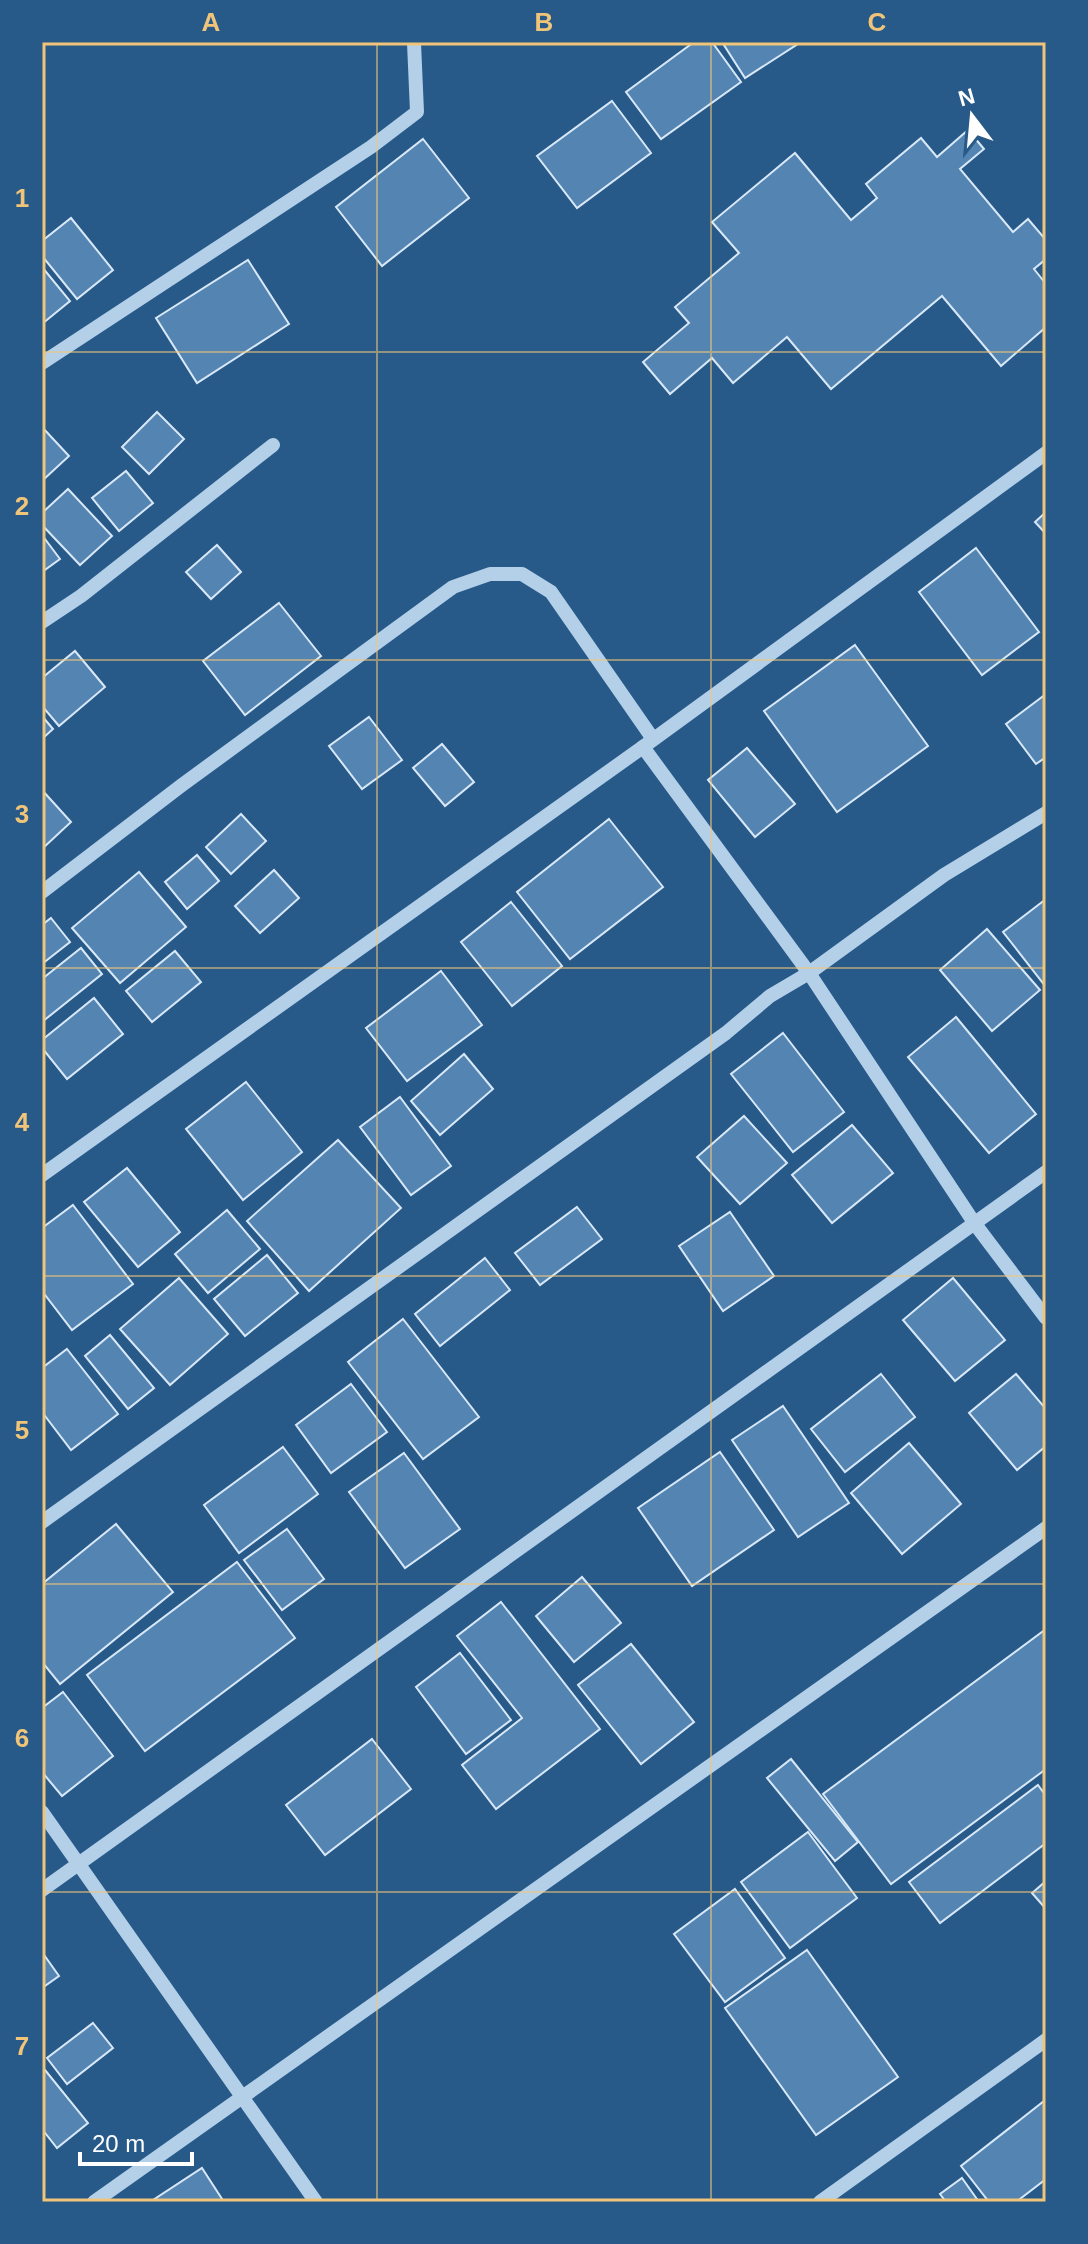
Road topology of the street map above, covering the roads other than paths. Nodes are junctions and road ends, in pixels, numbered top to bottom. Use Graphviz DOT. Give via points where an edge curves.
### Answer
graph roads {
  1 [pos="414,43"];
  2 [pos="42,363"];
  3 [pos="273,445"];
  4 [pos="1046,453"];
  5 [pos="42,622"];
  6 [pos="648,743"];
  7 [pos="1046,813"];
  8 [pos="42,892"];
  9 [pos="809,973"];
  10 [pos="1046,1172"];
  11 [pos="42,1175"];
  12 [pos="975,1224"];
  13 [pos="1046,1318"];
  14 [pos="42,1522"];
  15 [pos="1046,1528"];
  16 [pos="42,1812"];
  17 [pos="79,1864"];
  18 [pos="42,1890"];
  19 [pos="1046,2040"];
  20 [pos="242,2096"];
  21 [pos="94,2202"];
  22 [pos="316,2202"];
  23 [pos="820,2202"];
  1 -- 2 [label="street" via="417,112"];
  3 -- 5 [label="street"];
  4 -- 6 [label="street"];
  6 -- 8 [label="street" via="551,592 522,574 490,574 453,587"];
  6 -- 9 [label="street"];
  6 -- 11 [label="street"];
  7 -- 9 [label="street" via="944,875"];
  9 -- 12 [label="street"];
  9 -- 14 [label="street"];
  10 -- 12 [label="street"];
  12 -- 13 [label="street"];
  12 -- 17 [label="street"];
  15 -- 20 [label="street"];
  16 -- 17 [label="street"];
  17 -- 18 [label="street"];
  17 -- 20 [label="street"];
  19 -- 23 [label="street"];
  20 -- 21 [label="street"];
  20 -- 22 [label="street"];
}
